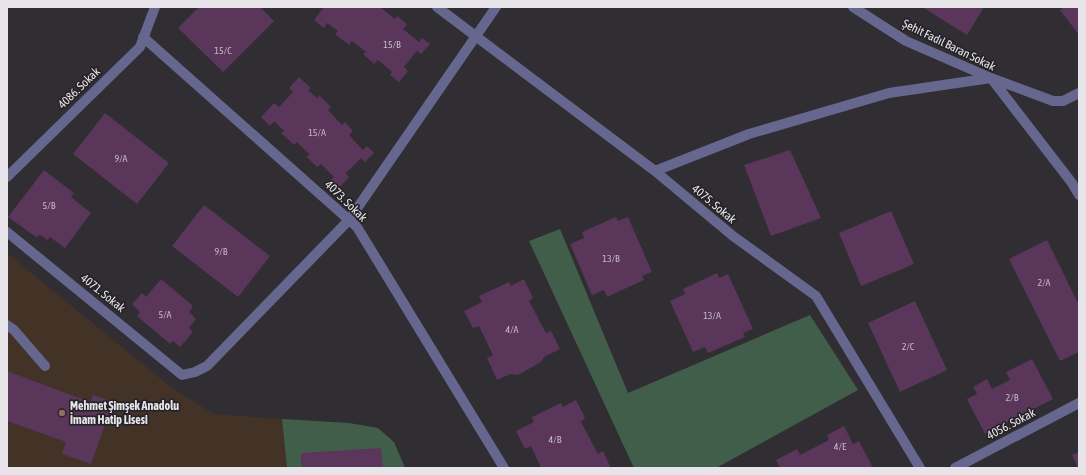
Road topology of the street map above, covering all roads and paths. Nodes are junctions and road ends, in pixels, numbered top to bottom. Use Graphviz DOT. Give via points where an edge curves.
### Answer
graph roads {
  1 [pos="155,7"];
  2 [pos="437,7"];
  3 [pos="496,7"];
  4 [pos="854,7"];
  5 [pos="476,36"];
  6 [pos="143,37"];
  7 [pos="991,78"];
  8 [pos="1079,93"];
  9 [pos="655,171"];
  10 [pos="7,177"];
  11 [pos="1079,195"];
  12 [pos="350,220"];
  13 [pos="7,232"];
  14 [pos="7,325"];
  15 [pos="45,366"];
  16 [pos="1079,404"];
  17 [pos="504,468"];
  18 [pos="920,468"];
  19 [pos="955,468"];
  1 -- 6 [label="street, 4086. Sokak"];
  2 -- 5 [label="street, 4075. Sokak"];
  3 -- 5 [label="street"];
  4 -- 7 [label="street, Şehit Fadıl Baran Sokak" via="906,40"];
  5 -- 9 [label="street, 4075. Sokak"];
  5 -- 12 [label="street"];
  6 -- 10 [label="street, 4086. Sokak" via="140,47"];
  6 -- 12 [label="street, 4073. Sokak"];
  7 -- 8 [label="street" via="1053,101 1063,101"];
  7 -- 9 [label="street" via="889,93 749,134"];
  7 -- 11 [label="street, Şehit Fadıl Baran Sokak"];
  9 -- 18 [label="street, 4075. Sokak" via="733,236 816,296"];
  12 -- 13 [label="street, 4071. Sokak" via="207,366 182,375"];
  12 -- 17 [label="street, 4073. Sokak" via="357,227"];
  14 -- 15 [label="street"];
  16 -- 19 [label="street, 4056. Sokak"];
}
